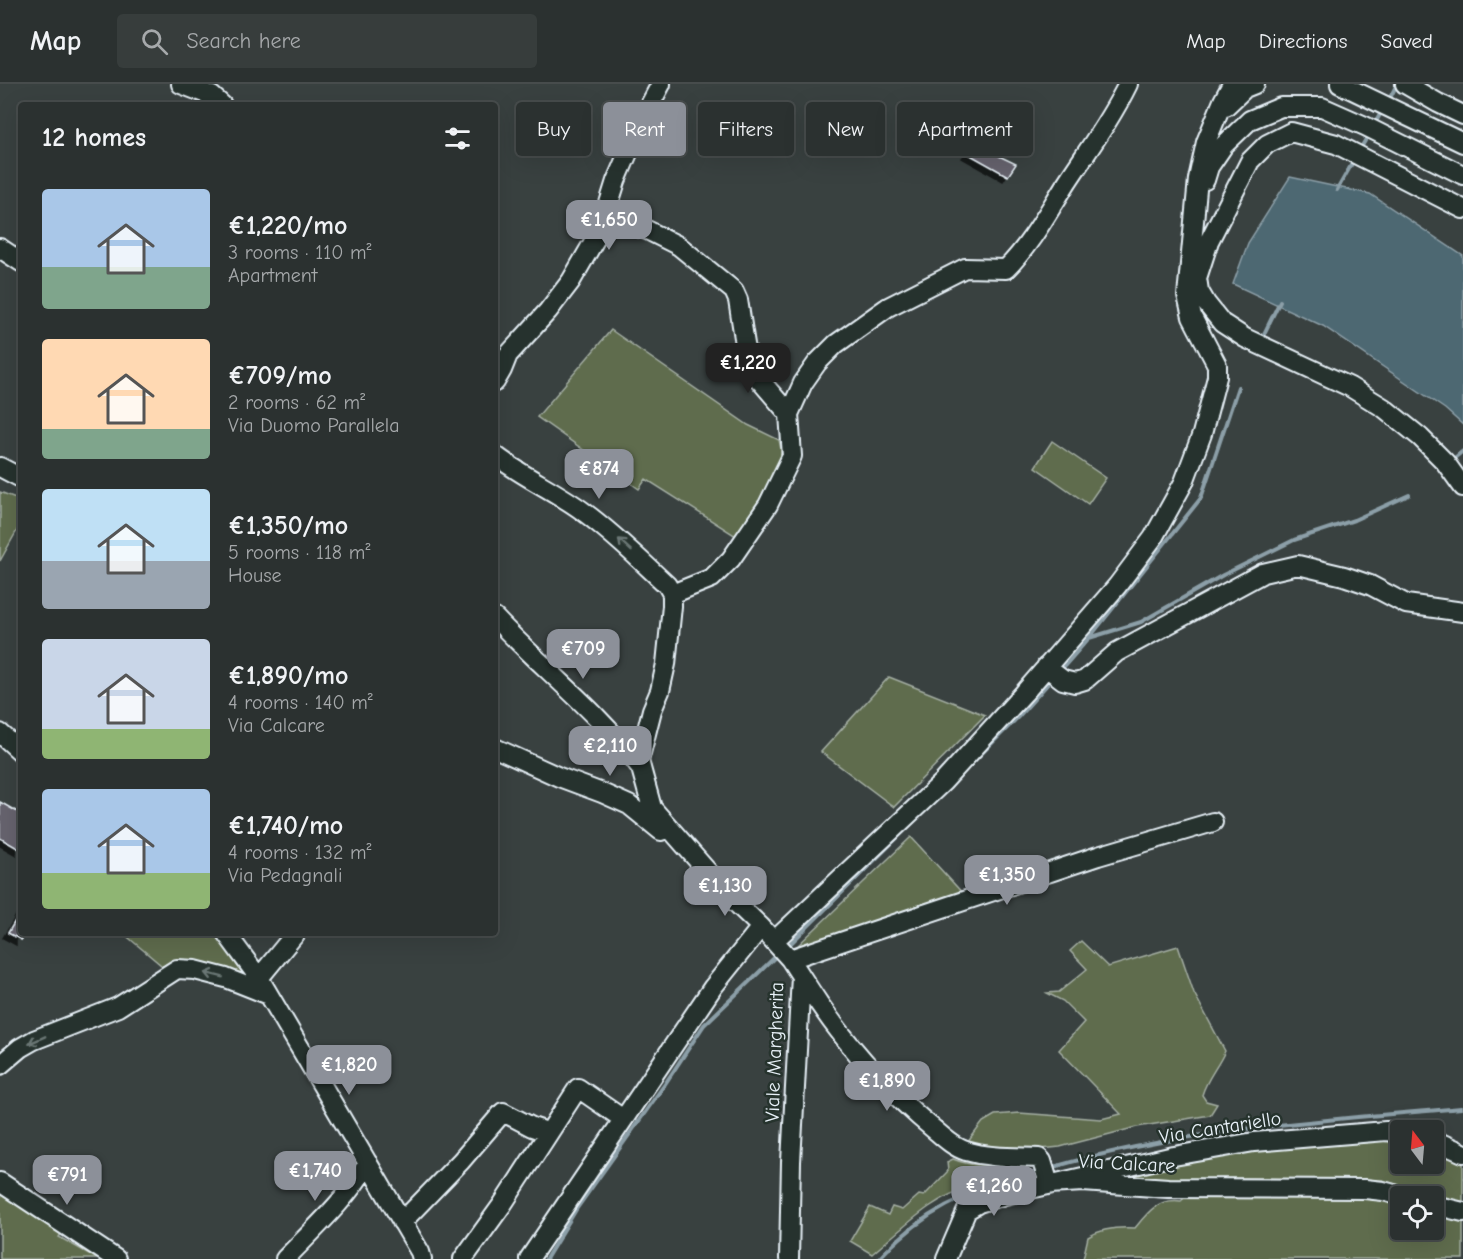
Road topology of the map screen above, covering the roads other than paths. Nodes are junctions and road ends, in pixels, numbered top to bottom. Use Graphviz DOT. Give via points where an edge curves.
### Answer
graph roads {
  1 [pos="180,84"];
  2 [pos="661,84"];
  3 [pos="1128,84"];
  4 [pos="1232,84"];
  5 [pos="1255,84"];
  6 [pos="1340,84"];
  7 [pos="1405,84"];
  8 [pos="219,102"];
  9 [pos="1218,113"];
  10 [pos="1463,115"];
  11 [pos="1463,143"];
  12 [pos="1463,175"];
  13 [pos="1463,209"];
  14 [pos="604,216"];
  15 [pos="1195,216"];
  16 [pos="0,248"];
  17 [pos="18,260"];
  18 [pos="1192,278"];
  19 [pos="498,377"];
  20 [pos="789,414"];
  21 [pos="498,457"];
  22 [pos="0,467"];
  23 [pos="18,476"];
  24 [pos="1463,487"];
  25 [pos="669,590"];
  26 [pos="1463,612"];
  27 [pos="498,621"];
  28 [pos="1053,673"];
  29 [pos="0,733"];
  30 [pos="18,749"];
  31 [pos="498,749"];
  32 [pos="641,768"];
  33 [pos="1213,822"];
  34 [pos="693,856"];
  35 [pos="761,927"];
  36 [pos="228,936"];
  37 [pos="294,936"];
  38 [pos="774,941"];
  39 [pos="790,959"];
  40 [pos="801,976"];
  41 [pos="259,978"];
  42 [pos="269,995"];
  43 [pos="0,1065"];
  44 [pos="623,1119"];
  45 [pos="547,1132"];
  46 [pos="1390,1132"];
  47 [pos="1444,1144"];
  48 [pos="1463,1153"];
  49 [pos="368,1163"];
  50 [pos="1046,1175"];
  51 [pos="0,1182"];
  52 [pos="1390,1193"];
  53 [pos="1444,1207"];
  54 [pos="1463,1212"];
  55 [pos="402,1222"];
  56 [pos="116,1259"];
  57 [pos="285,1259"];
  58 [pos="422,1259"];
  59 [pos="463,1259"];
  60 [pos="529,1259"];
  61 [pos="789,1259"];
  62 [pos="946,1259"];
  1 -- 8 [label="street"];
  2 -- 14 [label="street" via="643,118"];
  3 -- 20 [label="street" via="1095,144 1021,254 1006,269 965,268 888,307 836,344 817,363"];
  4 -- 9 [label="street"];
  5 -- 9 [label="street" via="1245,88"];
  6 -- 11 [label="street"];
  7 -- 10 [label="street"];
  9 -- 15 [label="street" via="1206,142"];
  12 -- 15 [label="street" via="1322,107 1281,107 1250,120 1224,145 1209,167"];
  13 -- 18 [label="street" via="1336,144 1291,132 1267,144 1250,161"];
  14 -- 19 [label="street" via="601,229 571,281 508,355"];
  14 -- 20 [label="street" via="679,246 734,291 750,370"];
  15 -- 18 [label="street"];
  16 -- 17 [label="street"];
  18 -- 24 [label="street" via="1222,323 1384,408 1420,437"];
  18 -- 28 [label="street" via="1187,296 1192,317 1217,365 1202,434 1184,482 1153,538"];
  20 -- 25 [label="street" via="792,456 768,505 731,559 712,578"];
  25 -- 21 [label="street, one-way" via="584,511"];
  22 -- 23 [label="street"];
  25 -- 32 [label="street, Viale Margherita" via="672,606 666,664 641,751"];
  26 -- 28 [label="street" via="1406,604 1353,579 1298,565 1263,573 1117,652 1085,680 1075,683"];
  27 -- 32 [label="street"];
  28 -- 38 [label="street"];
  29 -- 30 [label="street"];
  31 -- 34 [label="street" via="629,805"];
  32 -- 34 [label="street, Viale Margherita" via="652,808"];
  33 -- 39 [label="street" via="1098,856"];
  34 -- 35 [label="street, Viale Margherita"];
  35 -- 38 [label="street, Viale Margherita"];
  35 -- 44 [label="street" via="713,987"];
  36 -- 41 [label="street"];
  37 -- 41 [label="street"];
  38 -- 39 [label="street, Viale Margherita"];
  39 -- 40 [label="street, Viale Margherita"];
  40 -- 50 [label="street, Via Calcare" via="822,1010 870,1069 949,1142 964,1151 1039,1158"];
  40 -- 61 [label="street, Viale Margherita"];
  41 -- 42 [label="street"];
  42 -- 43 [label="street, one-way" via="226,978 177,969 118,1007 34,1040"];
  42 -- 49 [label="street"];
  44 -- 45 [label="street" via="578,1088"];
  44 -- 60 [label="street"];
  45 -- 55 [label="street" via="503,1112"];
  45 -- 59 [label="street"];
  46 -- 50 [label="street, Via Cantariello" via="1254,1142"];
  47 -- 48 [label="street"];
  49 -- 55 [label="street"];
  49 -- 57 [label="street" via="323,1220"];
  50 -- 52 [label="street, Via Calcare" via="1083,1182 1168,1188 1365,1189"];
  50 -- 62 [label="street" via="967,1210"];
  51 -- 56 [label="street"];
  53 -- 54 [label="street"];
  55 -- 58 [label="street"];
}
